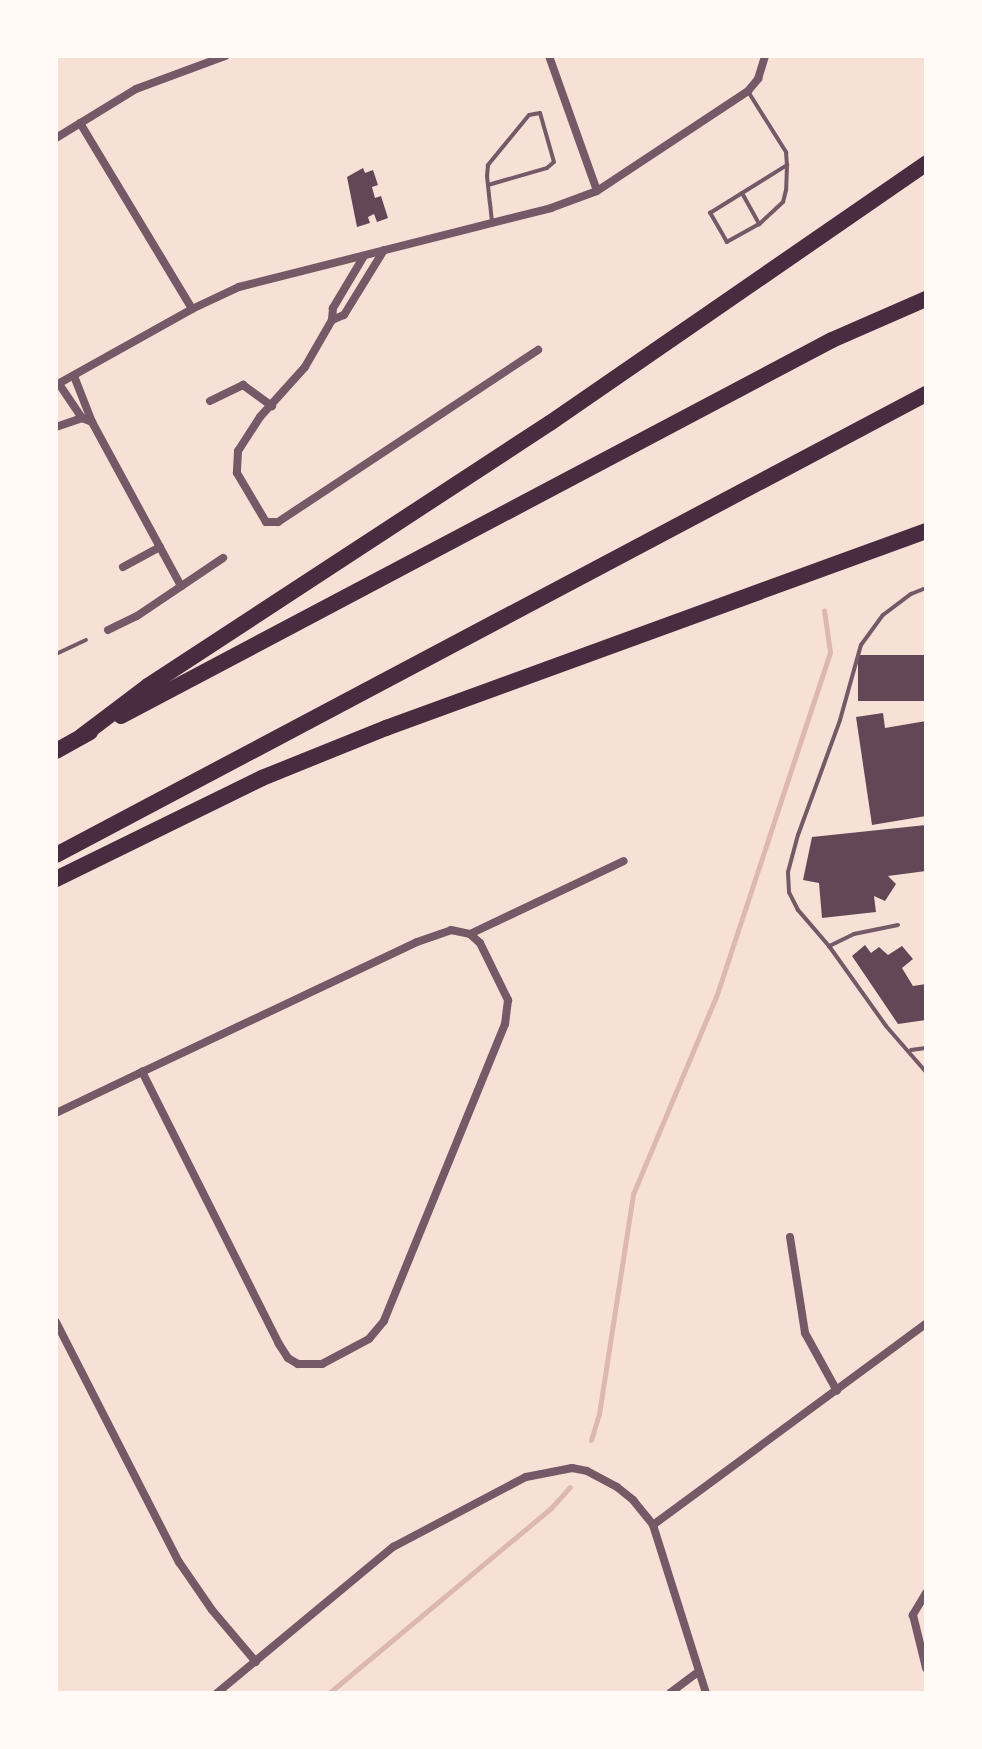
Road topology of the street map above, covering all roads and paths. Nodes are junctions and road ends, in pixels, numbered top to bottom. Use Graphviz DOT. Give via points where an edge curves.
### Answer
graph roads {
  1 [pos="225,56"];
  2 [pos="549,56"];
  3 [pos="765,56"];
  4 [pos="748,91"];
  5 [pos="80,123"];
  6 [pos="56,138"];
  7 [pos="926,164"];
  8 [pos="787,165"];
  9 [pos="488,185"];
  10 [pos="597,191"];
  11 [pos="742,193"];
  12 [pos="492,223"];
  13 [pos="759,224"];
  14 [pos="384,250"];
  15 [pos="364,256"];
  16 [pos="926,299"];
  17 [pos="192,309"];
  18 [pos="332,320"];
  19 [pos="538,350"];
  20 [pos="74,376"];
  21 [pos="58,384"];
  22 [pos="926,394"];
  23 [pos="210,401"];
  24 [pos="272,406"];
  25 [pos="82,418"];
  26 [pos="92,422"];
  27 [pos="56,427"];
  28 [pos="926,531"];
  29 [pos="160,547"];
  30 [pos="223,558"];
  31 [pos="123,567"];
  32 [pos="181,586"];
  33 [pos="926,588"];
  34 [pos="108,630"];
  35 [pos="86,640"];
  36 [pos="56,654"];
  37 [pos="82,736"];
  38 [pos="56,751"];
  39 [pos="56,855"];
  40 [pos="624,861"];
  41 [pos="56,879"];
  42 [pos="898,925"];
  43 [pos="470,934"];
  44 [pos="829,946"];
  45 [pos="926,1048"];
  46 [pos="911,1050"];
  47 [pos="142,1072"];
  48 [pos="926,1072"];
  49 [pos="56,1113"];
  50 [pos="790,1237"];
  51 [pos="56,1322"];
  52 [pos="926,1324"];
  53 [pos="837,1391"];
  54 [pos="653,1525"];
  55 [pos="926,1593"];
  56 [pos="256,1662"];
  57 [pos="926,1668"];
  58 [pos="699,1671"];
  59 [pos="217,1693"];
  60 [pos="670,1693"];
  61 [pos="706,1693"];
  1 -- 5 [label="street" via="136,89"];
  2 -- 10 [label="street"];
  3 -- 4 [label="street"];
  4 -- 8 [label="lane" via="786,152"];
  4 -- 10 [label="street"];
  5 -- 6 [label="street"];
  5 -- 17 [label="street"];
  7 -- 37 [label="highway" via="537,432 148,686"];
  8 -- 11 [label="lane"];
  8 -- 13 [label="lane" via="783,202"];
  9 -- 9 [label="lane" via="488,165 529,115 540,113 554,162"];
  9 -- 12 [label="lane"];
  10 -- 12 [label="street"];
  11 -- 13 [label="lane"];
  11 -- 13 [label="lane" via="710,213 727,242"];
  12 -- 14 [label="street"];
  14 -- 15 [label="street"];
  14 -- 18 [label="street" via="344,315"];
  15 -- 17 [label="street" via="257,282"];
  15 -- 18 [label="street" via="333,308"];
  16 -- 37 [label="highway" via="807,352"];
  17 -- 20 [label="street"];
  18 -- 24 [label="street" via="298,377"];
  19 -- 24 [label="street" via="270,523 248,495 235,462 250,430"];
  20 -- 21 [label="street"];
  20 -- 26 [label="street"];
  21 -- 25 [label="street"];
  22 -- 39 [label="highway"];
  23 -- 24 [label="street" via="243,385"];
  25 -- 26 [label="street"];
  25 -- 27 [label="street"];
  26 -- 29 [label="street"];
  28 -- 41 [label="highway" via="386,728 262,778"];
  29 -- 31 [label="street"];
  29 -- 32 [label="street"];
  30 -- 32 [label="street"];
  32 -- 34 [label="street"];
  33 -- 44 [label="lane" via="883,615 861,645 798,835 788,872 789,892"];
  35 -- 36 [label="lane"];
  37 -- 38 [label="highway"];
  40 -- 43 [label="street"];
  42 -- 44 [label="lane" via="854,934"];
  43 -- 47 [label="street" via="451,930 417,942"];
  43 -- 47 [label="street" via="505,990 505,1024 384,1321 369,1339 331,1360 311,1365 288,1358"];
  44 -- 46 [label="lane" via="886,1026"];
  45 -- 46 [label="lane"];
  46 -- 48 [label="lane"];
  47 -- 49 [label="street"];
  50 -- 53 [label="street" via="805,1333"];
  51 -- 56 [label="street" via="165,1539 204,1600"];
  52 -- 53 [label="street"];
  53 -- 54 [label="street"];
  54 -- 56 [label="street" via="633,1500 587,1471 572,1468 526,1477 401,1542"];
  54 -- 58 [label="street"];
  55 -- 57 [label="street" via="913,1615"];
  56 -- 59 [label="street"];
  58 -- 60 [label="street"];
  58 -- 61 [label="street"];
}
